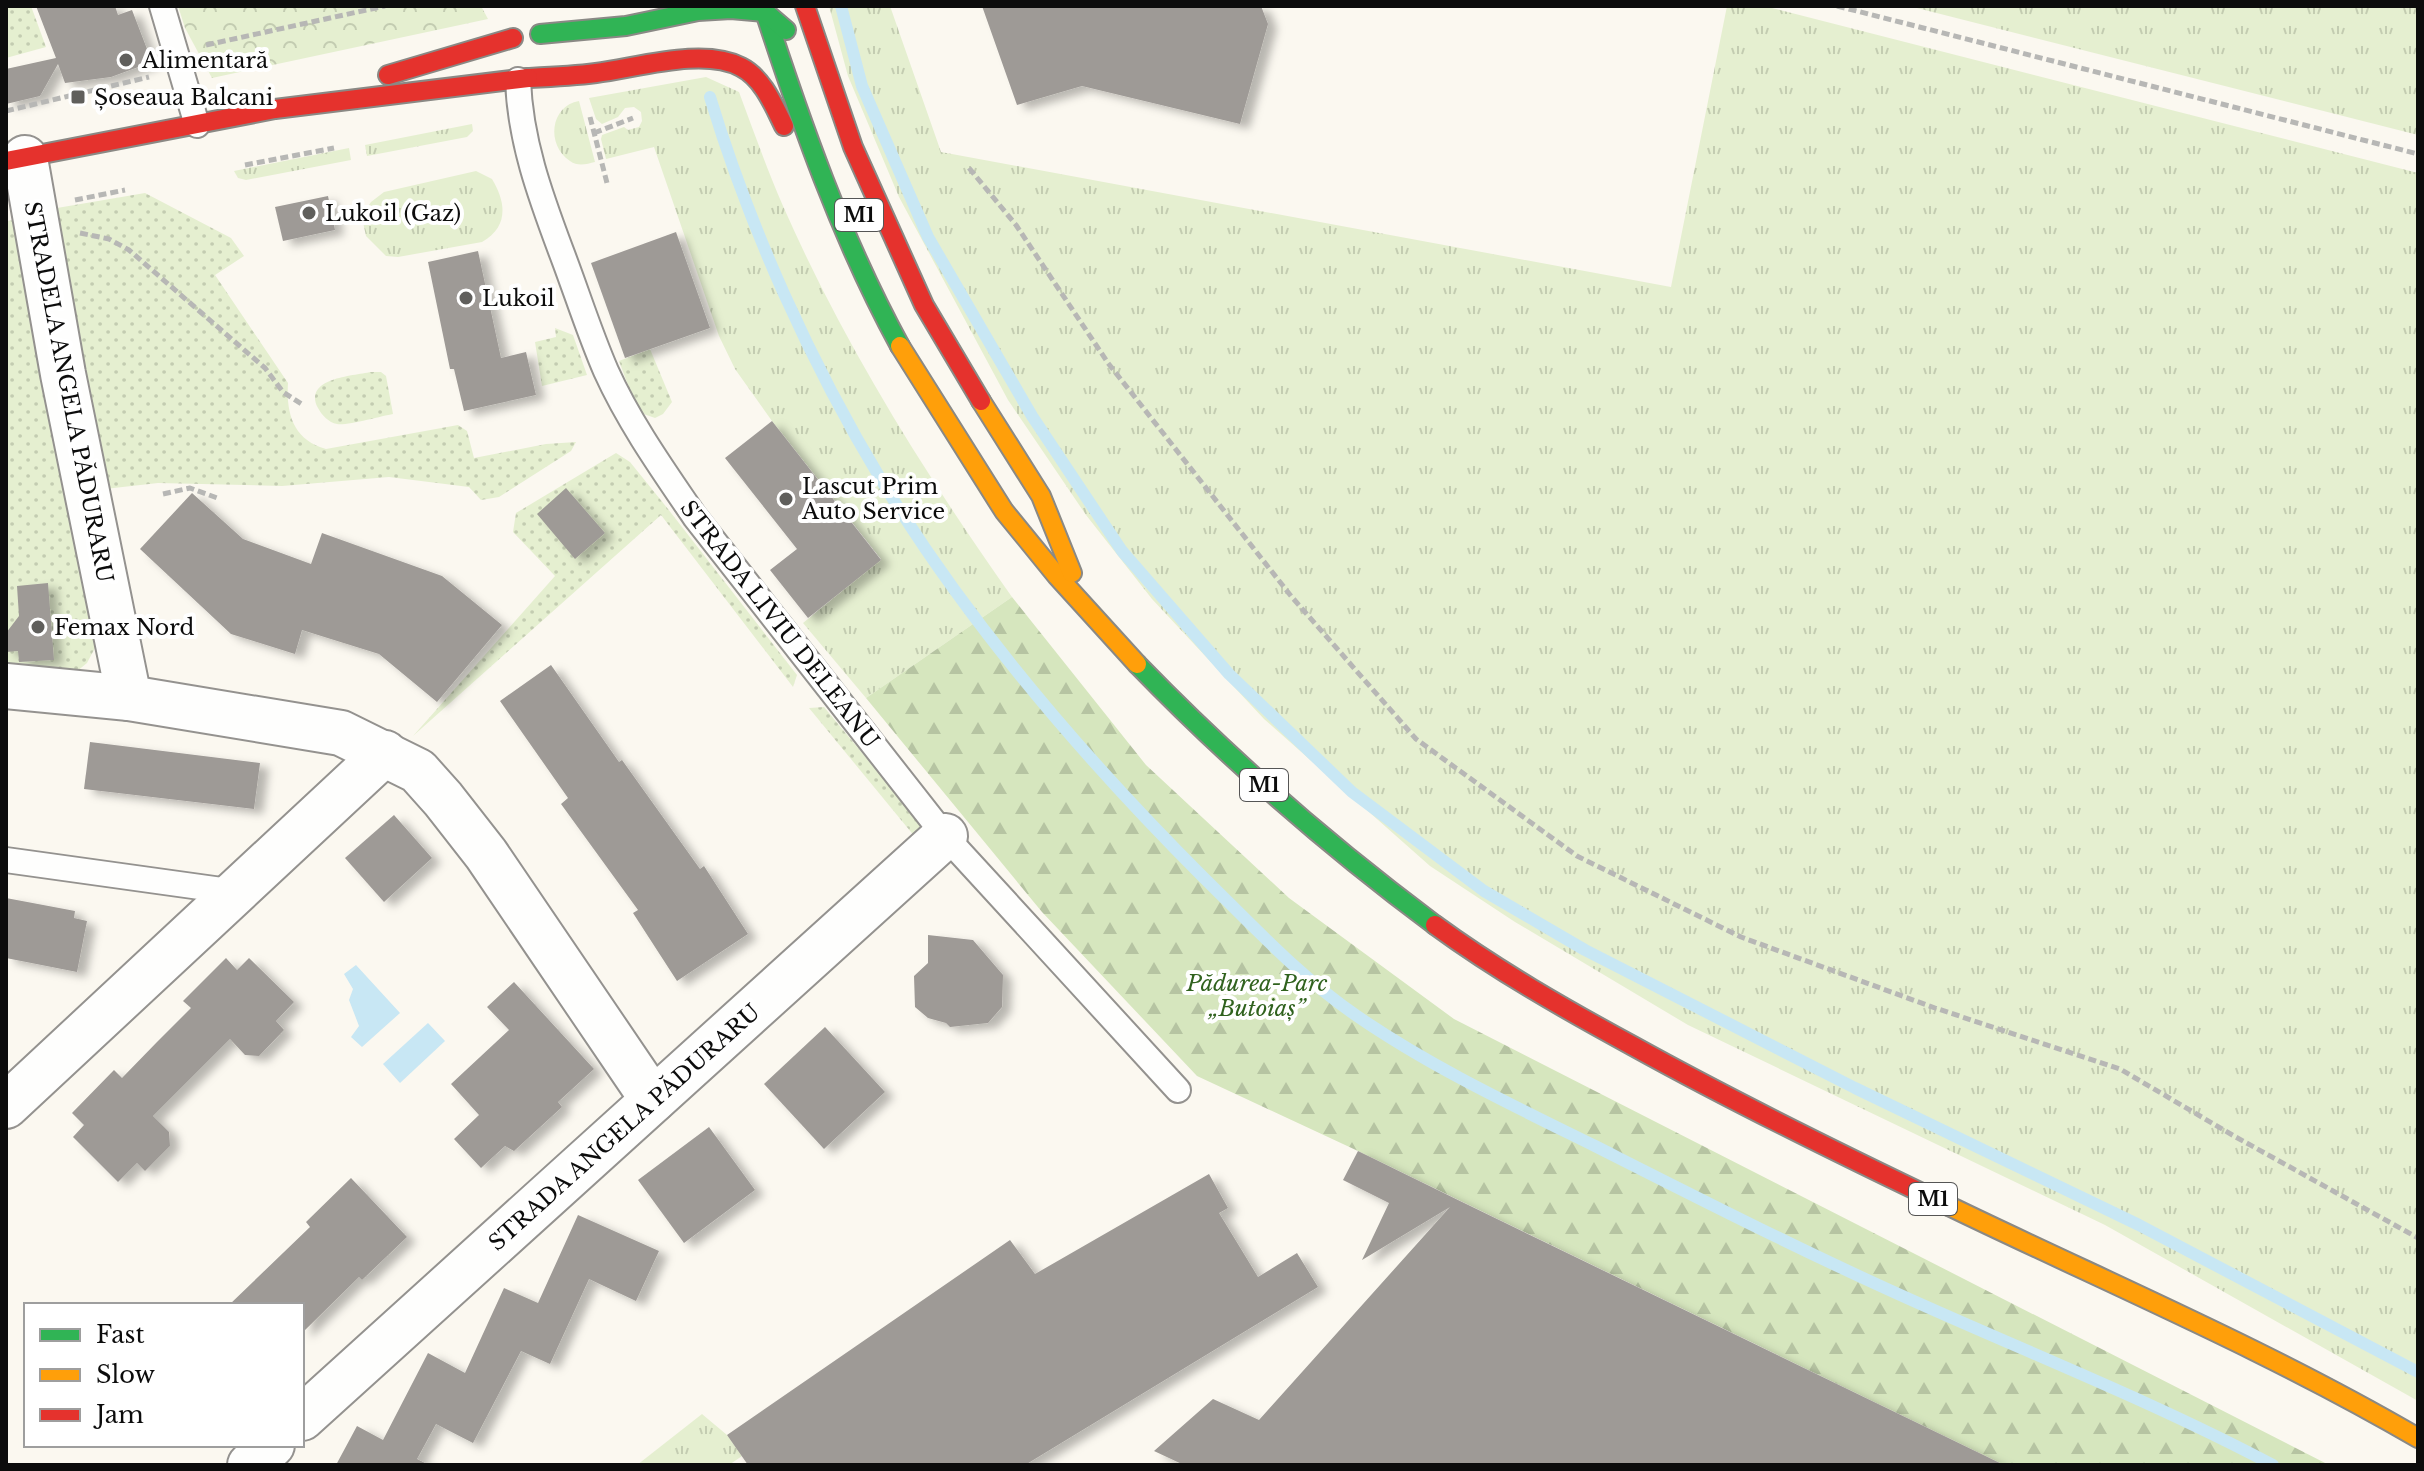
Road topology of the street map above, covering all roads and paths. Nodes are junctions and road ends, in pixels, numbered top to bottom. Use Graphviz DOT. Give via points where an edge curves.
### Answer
graph roads {
  1 [pos="162,6"];
  2 [pos="385,6"];
  3 [pos="658,6"];
  4 [pos="805,6"];
  5 [pos="1837,6"];
  6 [pos="754,8"];
  7 [pos="712,27"];
  8 [pos="540,34"];
  9 [pos="631,48"];
  10 [pos="175,52"];
  11 [pos="798,54"];
  12 [pos="157,70"];
  13 [pos="806,78"];
  14 [pos="523,79"];
  15 [pos="587,108"];
  16 [pos="275,109"];
  17 [pos="6,111"];
  18 [pos="633,118"];
  19 [pos="197,125"];
  20 [pos="824,128"];
  21 [pos="594,133"];
  22 [pos="790,142"];
  23 [pos="2418,154"];
  24 [pos="16,159"];
  25 [pos="969,168"];
  26 [pos="607,183"];
  27 [pos="125,190"];
  28 [pos="51,212"];
  29 [pos="859,306"];
  30 [pos="895,372"];
  31 [pos="943,373"];
  32 [pos="303,405"];
  33 [pos="163,494"];
  34 [pos="220,499"];
  35 [pos="1007,542"];
  36 [pos="1087,609"];
  37 [pos="6,686"];
  38 [pos="129,698"];
  39 [pos="385,753"];
  40 [pos="945,836"];
  41 [pos="6,860"];
  42 [pos="236,892"];
  43 [pos="1178,1090"];
  44 [pos="653,1100"];
  45 [pos="6,1106"];
  46 [pos="2418,1238"];
  47 [pos="304,1416"];
  48 [pos="2418,1438"];
  49 [pos="270,1447"];
  50 [pos="250,1465"];
  1 -- 10 [label="lane"];
  2 -- 10 [label="path"];
  3 -- 8 [label="main road"];
  4 -- 36 [label="main road, M1" via="853,147 888,229 924,305 1041,496"];
  5 -- 23 [label="path"];
  6 -- 7 [label="main road"];
  6 -- 8 [label="main road"];
  6 -- 11 [label="main road" via="780,23"];
  6 -- 36 [label="main road, M1" via="861,271 938,412 1006,514"];
  8 -- 16 [label="main road"];
  9 -- 14 [label="main road"];
  10 -- 19 [label="lane"];
  12 -- 17 [label="path" via="146,79"];
  13 -- 20 [label="main road"];
  14 -- 16 [label="main road"];
  14 -- 22 [label="main road" via="720,60 742,67 757,81"];
  14 -- 40 [label="lane, STRADA LIVIU DELEANU" via="519,110 541,198 607,372 636,425 695,517"];
  15 -- 21 [label="path"];
  16 -- 19 [label="main road"];
  18 -- 21 [label="path"];
  19 -- 24 [label="main road"];
  21 -- 26 [label="path"];
  24 -- 28 [label="street, STRADELA ANGELA PĂDURARU"];
  25 -- 46 [label="path" via="1016,225 1108,363 1291,596 1416,739 1577,856 1741,937 2120,1069"];
  27 -- 28 [label="path"];
  28 -- 32 [label="path" via="129,250"];
  28 -- 38 [label="street, STRADELA ANGELA PĂDURARU" via="63,374"];
  29 -- 30 [label="main road"];
  31 -- 36 [label="main road, M1"];
  33 -- 34 [label="path" via="190,488"];
  35 -- 36 [label="main road, M1"];
  36 -- 48 [label="main road, M1" via="1153,680 1279,799 1458,942 1562,1007 1668,1066 2290,1368"];
  37 -- 38 [label="street"];
  38 -- 39 [label="street" via="341,733"];
  39 -- 42 [label="street"];
  39 -- 44 [label="street" via="418,771 486,854"];
  40 -- 43 [label="lane, STRADA LIVIU DELEANU"];
  40 -- 44 [label="street, STRADA ANGELA PĂDURARU"];
  41 -- 42 [label="lane"];
  42 -- 45 [label="street"];
  44 -- 47 [label="street, STRADA ANGELA PĂDURARU"];
  49 -- 50 [label="street"];
}
